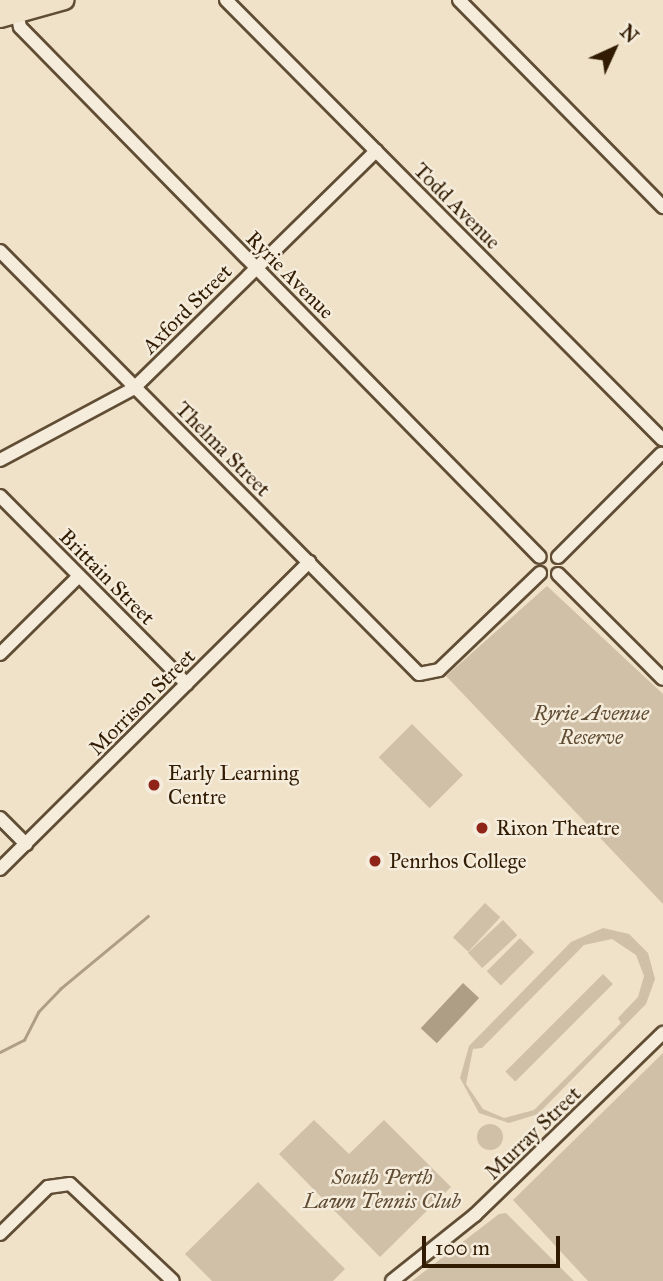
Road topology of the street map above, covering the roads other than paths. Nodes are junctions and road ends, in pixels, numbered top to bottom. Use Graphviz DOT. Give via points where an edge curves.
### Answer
graph roads {
  1 [pos="66,0"];
  2 [pos="226,0"];
  3 [pos="459,0"];
  4 [pos="0,6"];
  5 [pos="9,18"];
  6 [pos="376,151"];
  7 [pos="663,207"];
  8 [pos="0,251"];
  9 [pos="256,268"];
  10 [pos="134,388"];
  11 [pos="662,439"];
  12 [pos="662,455"];
  13 [pos="0,460"];
  14 [pos="0,496"];
  15 [pos="540,557"];
  16 [pos="558,557"];
  17 [pos="309,562"];
  18 [pos="540,573"];
  19 [pos="558,574"];
  20 [pos="79,576"];
  21 [pos="0,654"];
  22 [pos="663,679"];
  23 [pos="187,684"];
  24 [pos="0,818"];
  25 [pos="26,844"];
  26 [pos="0,869"];
  27 [pos="663,1033"];
  28 [pos="0,1234"];
  29 [pos="173,1281"];
  30 [pos="392,1281"];
  1 -- 4 [label="highway"];
  1 -- 5 [label="highway"];
  2 -- 6 [label="street, Todd Avenue"];
  3 -- 7 [label="street"];
  5 -- 9 [label="street, Ryrie Avenue"];
  6 -- 9 [label="street, Axford Street"];
  6 -- 11 [label="street, Todd Avenue"];
  8 -- 10 [label="street, Thelma Street"];
  9 -- 10 [label="street, Axford Street"];
  9 -- 15 [label="street, Ryrie Avenue"];
  10 -- 13 [label="street, Axford Street"];
  10 -- 17 [label="street, Thelma Street"];
  11 -- 12 [label="street"];
  12 -- 16 [label="street"];
  14 -- 20 [label="street, Brittain Street"];
  15 -- 16 [label="street"];
  15 -- 18 [label="street"];
  16 -- 19 [label="street"];
  17 -- 18 [label="street, Thelma Street" via="419,674 439,670"];
  17 -- 23 [label="street, Morrison Street"];
  18 -- 19 [label="street"];
  19 -- 22 [label="street"];
  20 -- 21 [label="street"];
  20 -- 23 [label="street, Brittain Street"];
  23 -- 25 [label="street, Morrison Street"];
  24 -- 25 [label="street"];
  25 -- 26 [label="street, Morrison Street"];
  27 -- 30 [label="street, Murray Street" via="475,1215"];
  28 -- 29 [label="street" via="48,1188 70,1184"];
}
